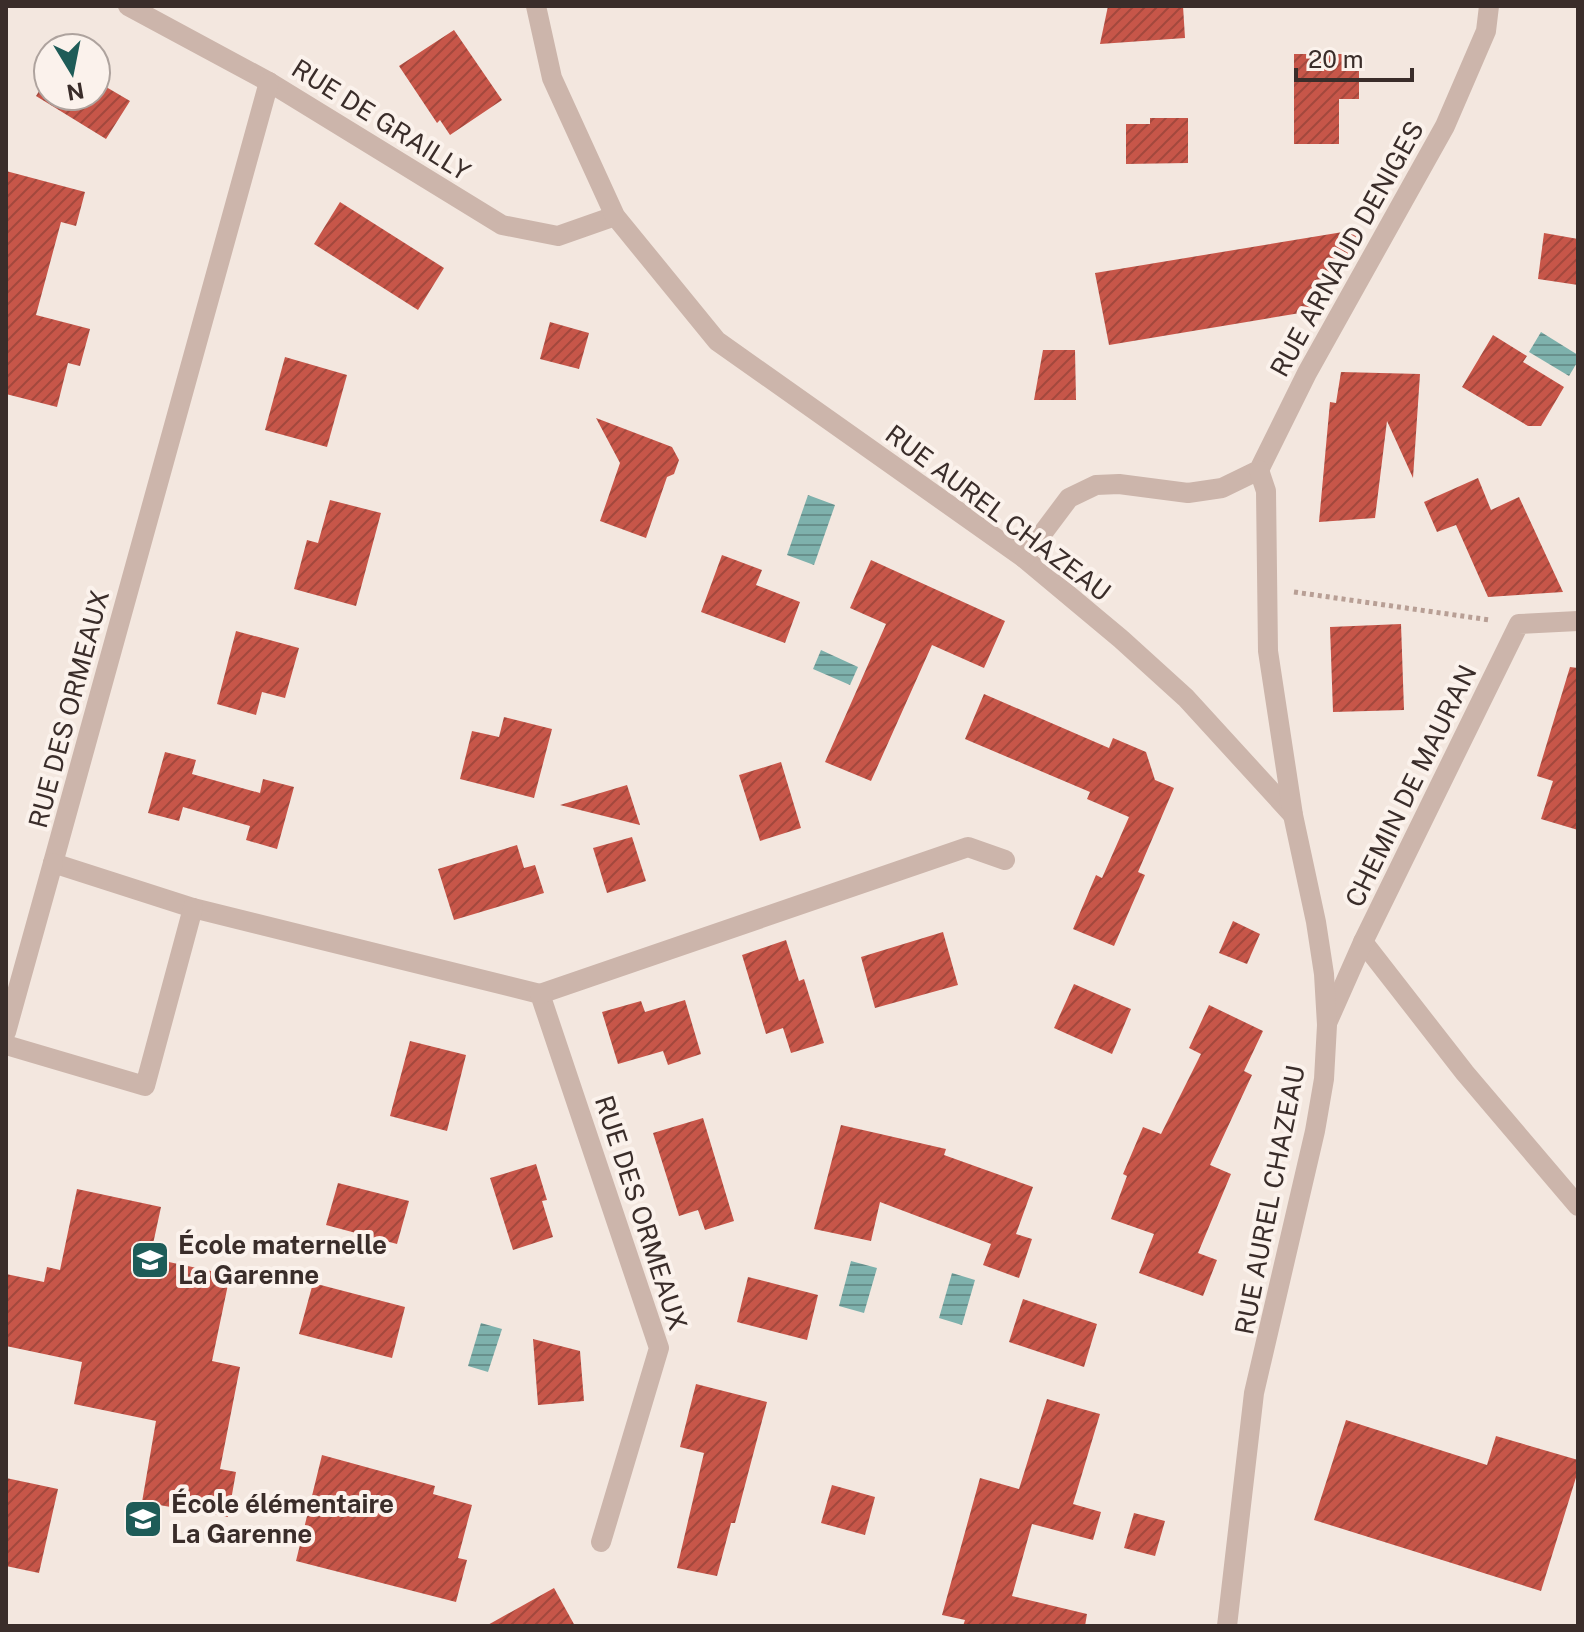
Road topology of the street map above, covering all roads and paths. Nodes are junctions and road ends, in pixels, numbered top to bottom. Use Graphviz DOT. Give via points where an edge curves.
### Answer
graph roads {
  1 [pos="128,6"];
  2 [pos="536,6"];
  3 [pos="1489,6"];
  4 [pos="269,82"];
  5 [pos="615,216"];
  6 [pos="1259,470"];
  7 [pos="1024,558"];
  8 [pos="1269,588"];
  9 [pos="1578,621"];
  10 [pos="1519,624"];
  11 [pos="1293,815"];
  12 [pos="1005,860"];
  13 [pos="53,863"];
  14 [pos="193,908"];
  15 [pos="1363,942"];
  16 [pos="540,994"];
  17 [pos="1327,1025"];
  18 [pos="6,1032"];
  19 [pos="6,1045"];
  20 [pos="1578,1206"];
  21 [pos="601,1542"];
  22 [pos="1227,1626"];
  1 -- 4 [label="street, RUE DE GRAILLY"];
  2 -- 5 [label="street, RUE AUREL CHAZEAU" via="552,78"];
  3 -- 6 [label="street, RUE ARNAUD DENIGES" via="1486,31 1445,126"];
  4 -- 5 [label="street, RUE DE GRAILLY" via="502,225 558,236"];
  4 -- 13 [label="street, RUE DES ORMEAUX"];
  5 -- 7 [label="street, RUE AUREL CHAZEAU" via="717,341"];
  6 -- 7 [label="street" via="1222,488 1188,493 1096,485 1069,498"];
  6 -- 8 [label="street" via="1266,491"];
  7 -- 11 [label="street, RUE AUREL CHAZEAU" via="1186,698"];
  8 -- 10 [label="path"];
  8 -- 11 [label="street" via="1268,651"];
  9 -- 10 [label="street"];
  10 -- 15 [label="street, CHEMIN DE MAURAN"];
  11 -- 17 [label="street, RUE AUREL CHAZEAU" via="1316,922"];
  12 -- 16 [label="street" via="968,847"];
  13 -- 14 [label="street, RUE DES ORMEAUX"];
  13 -- 18 [label="street"];
  14 -- 16 [label="street, RUE DES ORMEAUX"];
  14 -- 19 [label="street" via="145,1086"];
  15 -- 17 [label="street, CHEMIN DE MAURAN"];
  15 -- 20 [label="street"];
  16 -- 21 [label="street, RUE DES ORMEAUX" via="659,1348"];
  17 -- 22 [label="street, RUE AUREL CHAZEAU" via="1315,1131 1254,1393"];
}
